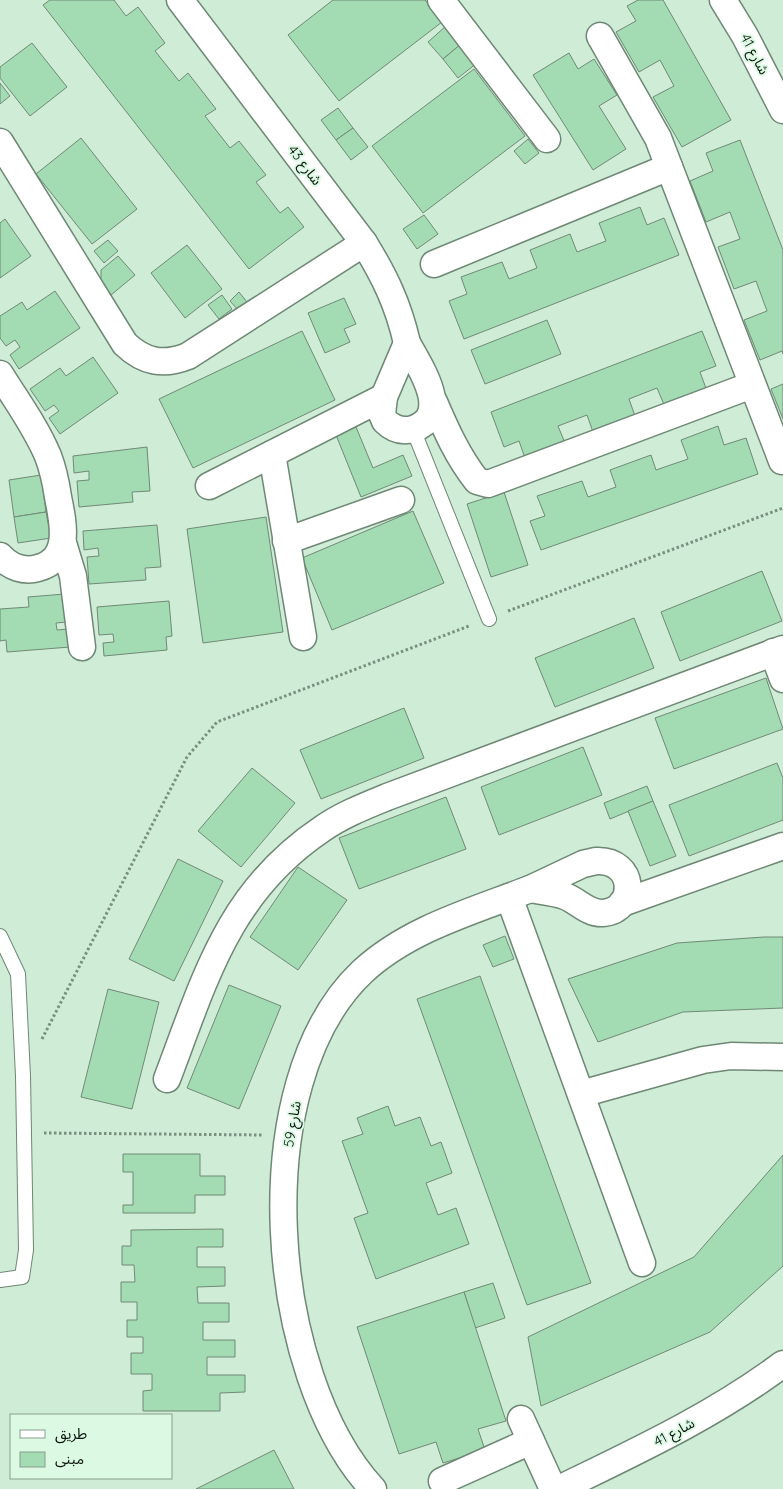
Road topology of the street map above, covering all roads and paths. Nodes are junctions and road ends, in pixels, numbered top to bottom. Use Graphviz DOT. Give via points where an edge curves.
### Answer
graph roads {
  1 [pos="180,0"];
  2 [pos="441,0"];
  3 [pos="723,0"];
  4 [pos="600,36"];
  5 [pos="783,110"];
  6 [pos="547,139"];
  7 [pos="0,142"];
  8 [pos="670,167"];
  9 [pos="364,243"];
  10 [pos="434,264"];
  11 [pos="407,343"];
  12 [pos="0,374"];
  13 [pos="752,385"];
  14 [pos="384,397"];
  15 [pos="433,398"];
  16 [pos="413,429"];
  17 [pos="272,454"];
  18 [pos="782,461"];
  19 [pos="209,486"];
  20 [pos="401,500"];
  21 [pos="783,508"];
  22 [pos="286,541"];
  23 [pos="63,543"];
  24 [pos="0,556"];
  25 [pos="488,619"];
  26 [pos="303,637"];
  27 [pos="82,647"];
  28 [pos="778,651"];
  29 [pos="783,679"];
  30 [pos="783,846"];
  31 [pos="520,893"];
  32 [pos="622,903"];
  33 [pos="0,936"];
  34 [pos="42,1040"];
  35 [pos="783,1057"];
  36 [pos="167,1079"];
  37 [pos="581,1094"];
  38 [pos="24,1133"];
  39 [pos="288,1135"];
  40 [pos="642,1263"];
  41 [pos="0,1280"];
  42 [pos="783,1364"];
  43 [pos="357,1479"];
  44 [pos="442,1481"];
  45 [pos="373,1489"];
  46 [pos="553,1489"];
  47 [pos="559,1489"];
  1 -- 9 [label="street, شارع 43"];
  2 -- 6 [label="street"];
  3 -- 5 [label="street, شارع 41"];
  4 -- 8 [label="street" via="651,124"];
  7 -- 9 [label="street" via="125,344 147,360 175,361 188,356"];
  8 -- 10 [label="street"];
  8 -- 13 [label="street"];
  9 -- 11 [label="street, شارع 43" via="388,283"];
  11 -- 14 [label="street"];
  11 -- 15 [label="street, شارع 43"];
  12 -- 23 [label="street" via="48,456 63,520"];
  13 -- 15 [label="street, شارع 43" via="494,482 482,483 470,469 469,455 454,421"];
  13 -- 18 [label="street"];
  14 -- 16 [label="street" via="382,414 385,421 398,430"];
  14 -- 17 [label="street"];
  15 -- 16 [label="street" via="426,420"];
  16 -- 25 [label="lane"];
  17 -- 19 [label="street"];
  17 -- 22 [label="street"];
  20 -- 22 [label="street"];
  21 -- 25 [label="path"];
  22 -- 26 [label="street"];
  23 -- 24 [label="street" via="58,554 39,568 16,568"];
  23 -- 27 [label="street" via="73,576"];
  25 -- 34 [label="path" via="217,722 187,757"];
  28 -- 29 [label="street"];
  28 -- 36 [label="street" via="387,797 324,828 295,848 269,872 228,929 212,961"];
  30 -- 32 [label="street"];
  31 -- 32 [label="street" via="567,896 594,912 610,912"];
  31 -- 32 [label="street, شارع 59" via="583,864 605,861 619,866 626,877 628,890"];
  31 -- 37 [label="street"];
  31 -- 39 [label="street, شارع 59" via="424,930 391,948 362,973 336,1002 316,1034 302,1070"];
  33 -- 38 [label="lane" via="18,974"];
  35 -- 37 [label="street" via="731,1056 703,1060"];
  37 -- 40 [label="street"];
  38 -- 39 [label="path"];
  38 -- 41 [label="lane" via="26,1267 22,1277"];
  39 -- 43 [label="street, شارع 59" via="284,1223 294,1310 317,1395"];
  42 -- 47 [label="street, شارع 41" via="684,1428"];
  43 -- 45 [label="street, شارع 59"];
  44 -- 46 [label="street" via="526,1430"];
}
